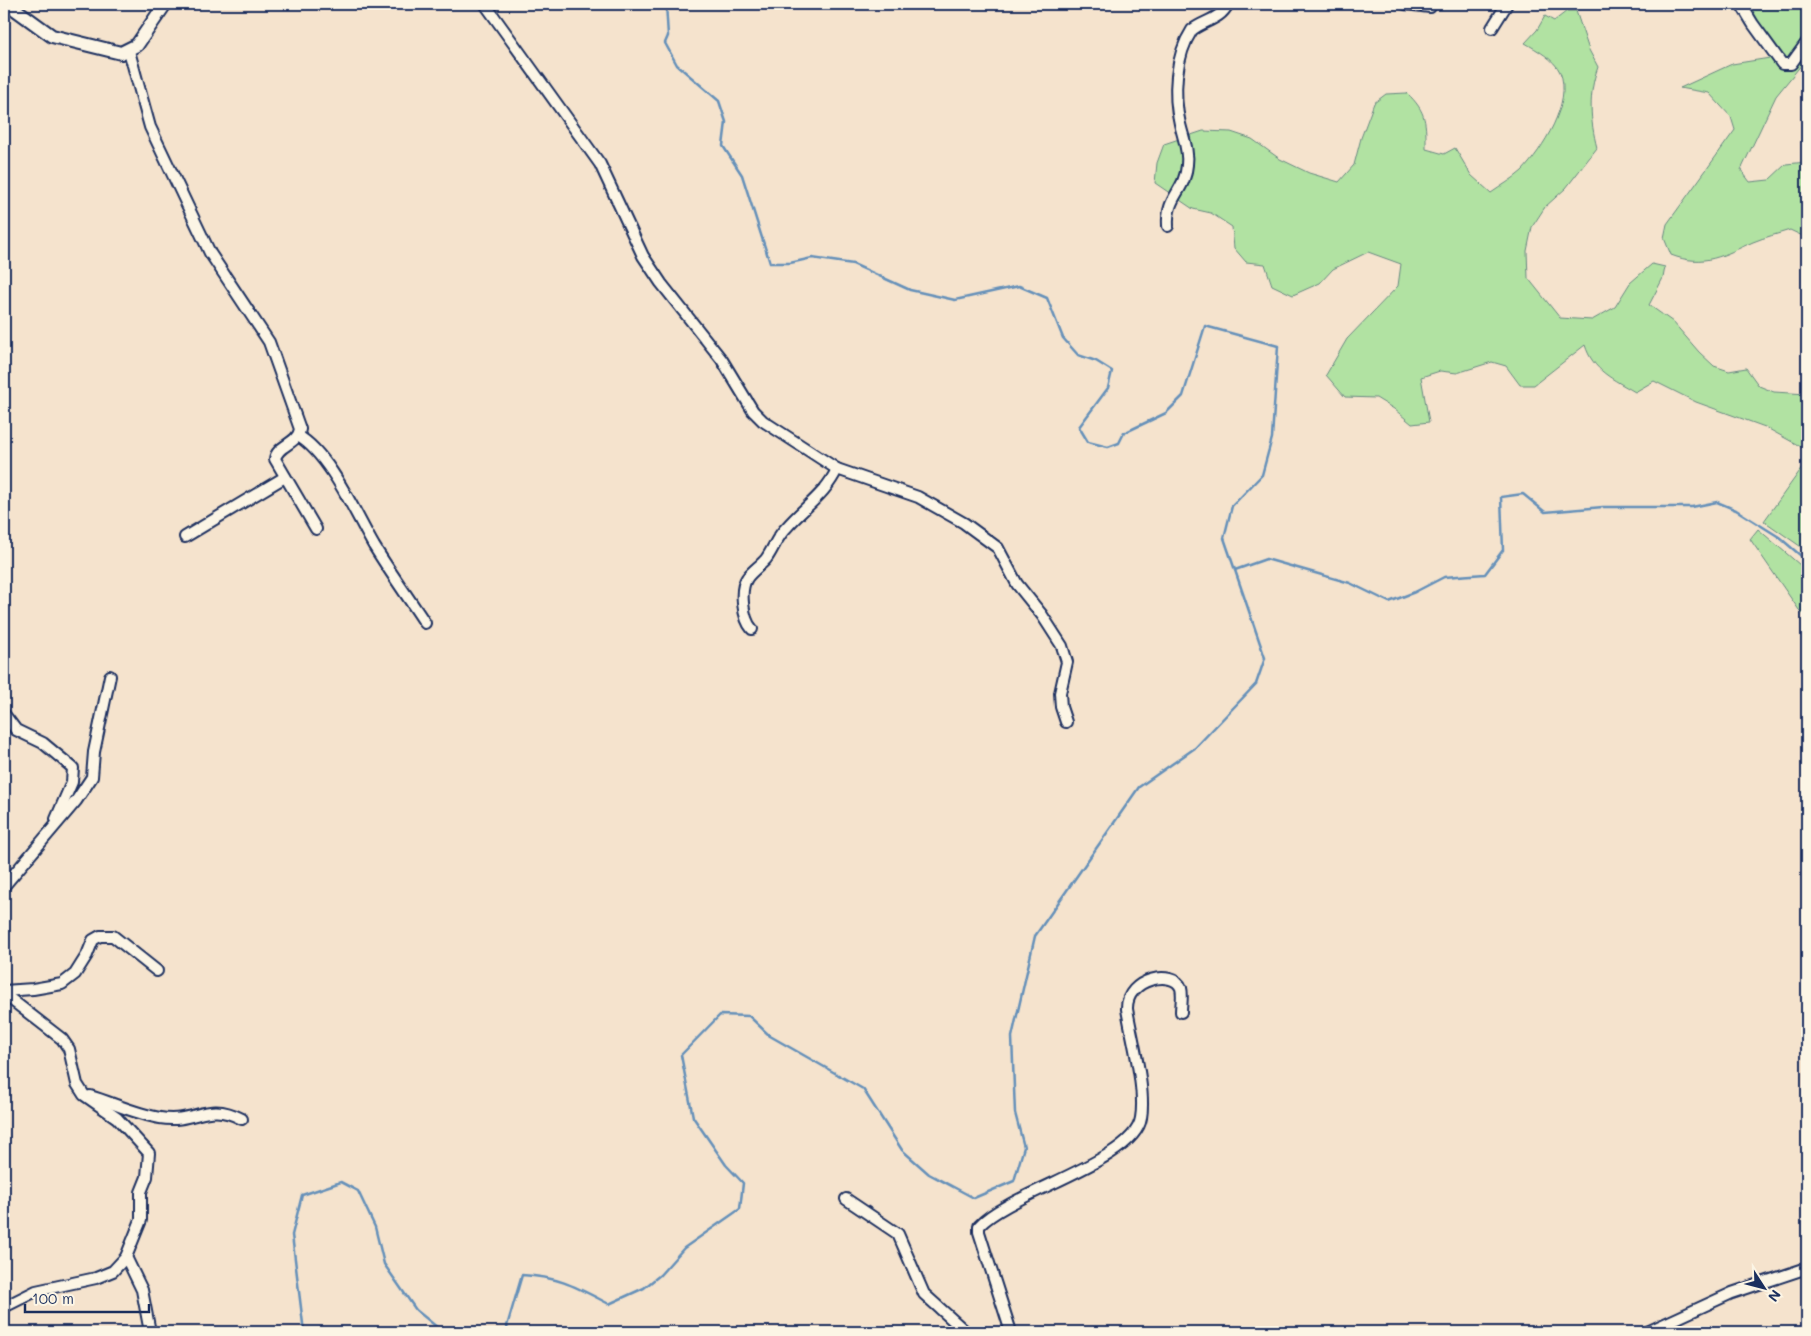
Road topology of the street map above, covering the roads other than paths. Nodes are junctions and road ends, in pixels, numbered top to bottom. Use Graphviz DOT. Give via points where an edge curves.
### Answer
graph roads {
  1 [pos="8,4"];
  2 [pos="165,4"];
  3 [pos="485,4"];
  4 [pos="1228,4"];
  5 [pos="1405,4"];
  6 [pos="1431,4"];
  7 [pos="1507,4"];
  8 [pos="1741,4"];
  9 [pos="1492,28"];
  10 [pos="1807,42"];
  11 [pos="129,51"];
  12 [pos="1168,226"];
  13 [pos="298,436"];
  14 [pos="837,469"];
  15 [pos="284,476"];
  16 [pos="316,529"];
  17 [pos="185,537"];
  18 [pos="425,623"];
  19 [pos="752,629"];
  20 [pos="110,676"];
  21 [pos="4,714"];
  22 [pos="1066,722"];
  23 [pos="54,824"];
  24 [pos="4,886"];
  25 [pos="157,971"];
  26 [pos="4,992"];
  27 [pos="1181,1012"];
  28 [pos="84,1094"];
  29 [pos="242,1119"];
  30 [pos="846,1198"];
  31 [pos="126,1257"];
  32 [pos="1807,1268"];
  33 [pos="4,1307"];
  34 [pos="1662,1329"];
  35 [pos="150,1332"];
  36 [pos="966,1332"];
  37 [pos="1010,1332"];
  38 [pos="1647,1332"];
  1 -- 11 [label="street" via="52,36 113,52"];
  2 -- 11 [label="street" via="137,45"];
  3 -- 14 [label="street" via="600,164 643,256 722,360 753,410 763,422"];
  4 -- 12 [label="street" via="1222,14 1192,30 1179,66 1176,100 1188,154 1184,182 1169,206"];
  5 -- 6 [label="street" via="1423,8"];
  7 -- 9 [label="street"];
  8 -- 10 [label="street" via="1782,64 1791,64"];
  11 -- 13 [label="street" via="150,127 210,253 269,342 300,429"];
  13 -- 15 [label="street" via="276,454 275,459"];
  13 -- 18 [label="street" via="313,447 338,483"];
  14 -- 19 [label="street" via="826,488 788,525 766,558 746,580 744,614"];
  14 -- 22 [label="street" via="918,497 964,523 998,548 1016,584 1062,646 1067,662 1060,694"];
  15 -- 16 [label="street"];
  15 -- 17 [label="street"];
  20 -- 23 [label="street" via="92,777"];
  21 -- 23 [label="street" via="16,730 43,743 73,768 72,782"];
  23 -- 24 [label="street"];
  25 -- 26 [label="street" via="114,936 100,936 94,940 75,974 62,984"];
  26 -- 28 [label="street" via="66,1044 77,1084"];
  27 -- 37 [label="street" via="1182,990 1171,980 1153,978 1132,990 1127,1009 1142,1099 1140,1126 1101,1159 1022,1196 979,1226"];
  28 -- 29 [label="street" via="159,1118 191,1118 215,1110"];
  28 -- 31 [label="street" via="126,1127 149,1153 141,1220"];
  30 -- 36 [label="street" via="898,1234 924,1294"];
  31 -- 33 [label="street" via="113,1271 96,1278 36,1291"];
  31 -- 35 [label="street" via="142,1290"];
  32 -- 34 [label="street" via="1732,1292"];
  34 -- 38 [label="street"];
}
